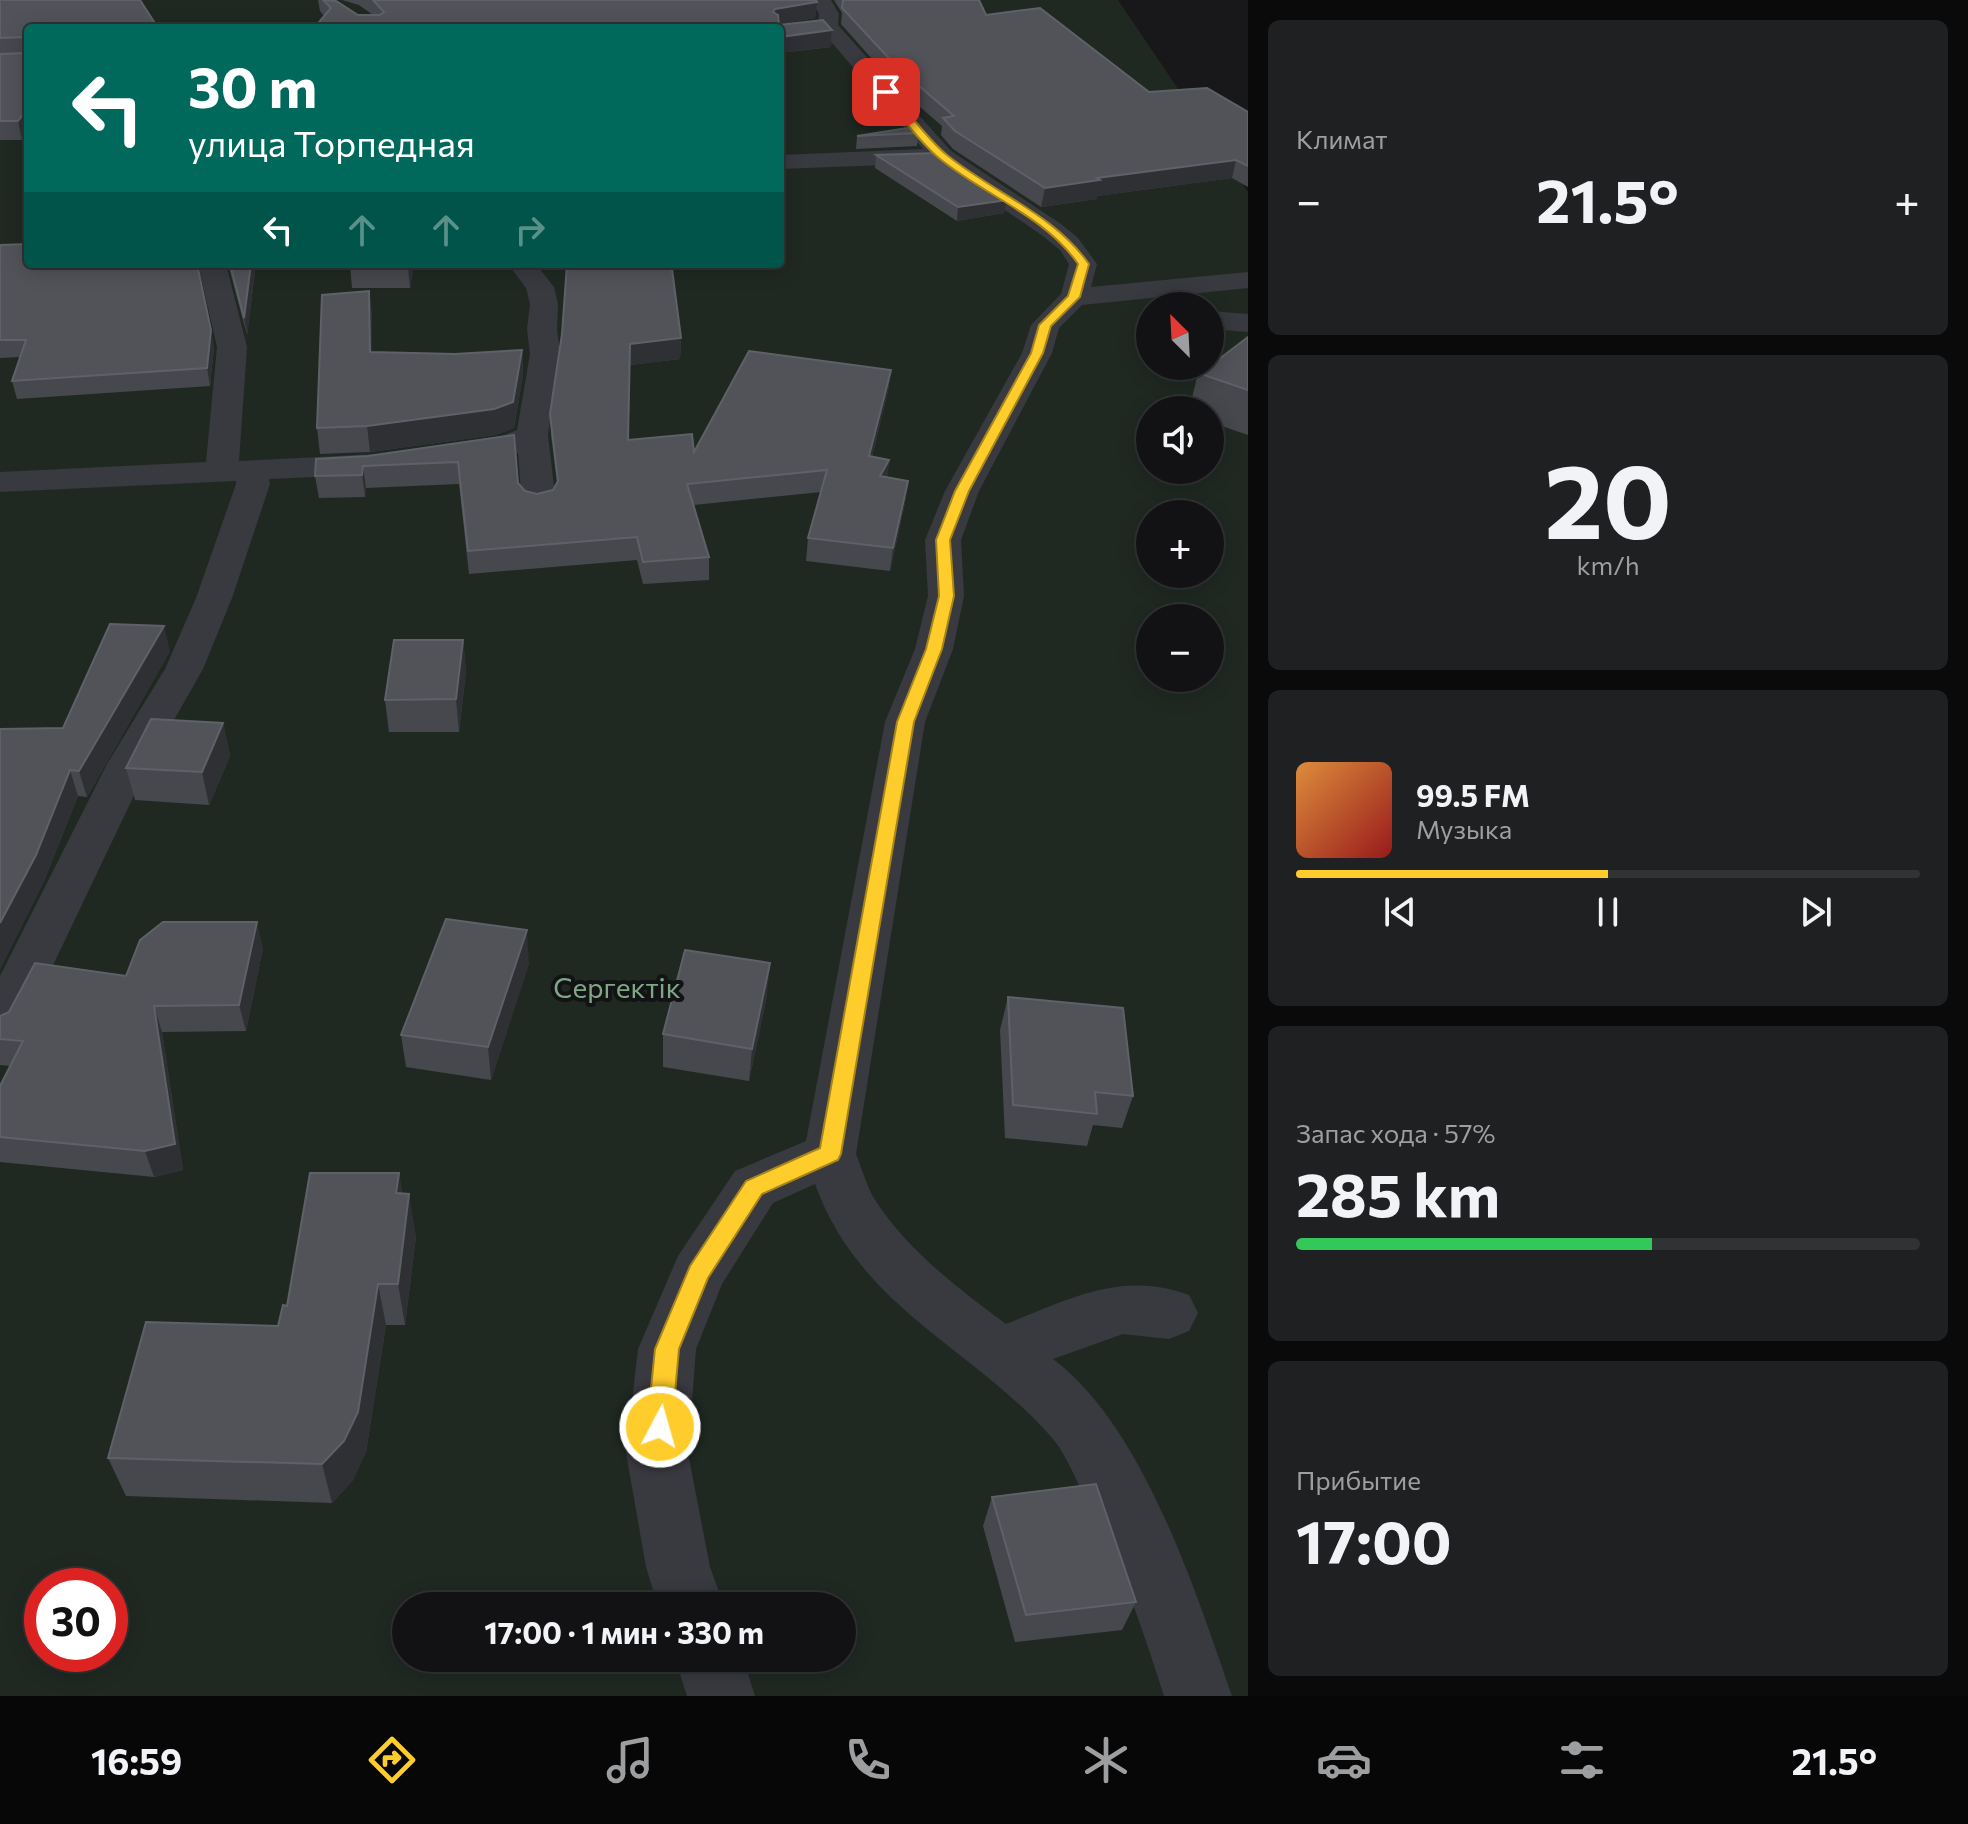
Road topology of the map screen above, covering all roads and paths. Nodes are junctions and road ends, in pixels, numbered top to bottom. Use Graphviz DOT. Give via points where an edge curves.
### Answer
graph roads {
  1 [pos="821,18"];
  2 [pos="942,156"];
  3 [pos="784,162"];
  4 [pos="212,268"];
  5 [pos="525,268"];
  6 [pos="1248,280"];
  7 [pos="1074,297"];
  8 [pos="1136,304"];
  9 [pos="1224,321"];
  10 [pos="1248,323"];
  11 [pos="532,435"];
  12 [pos="236,469"];
  13 [pos="0,482"];
  14 [pos="539,503"];
  15 [pos="0,1024"];
  16 [pos="830,1154"];
  17 [pos="1143,1301"];
  18 [pos="999,1354"];
  19 [pos="686,1592"];
  20 [pos="713,1672"];
  21 [pos="721,1696"];
  22 [pos="1198,1696"];
  1 -- 2 [label="street"];
  2 -- 3 [label="street"];
  2 -- 7 [label="street" via="1069,244 1083,264"];
  4 -- 12 [label="street" via="232,347"];
  5 -- 11 [label="street" via="540,287 544,304 545,354"];
  6 -- 7 [label="street"];
  7 -- 8 [label="street"];
  7 -- 16 [label="street" via="1045,325 1037,353 962,491 943,540 946,596 934,649 905,722"];
  9 -- 10 [label="street"];
  11 -- 12 [label="street" via="503,447 370,465"];
  11 -- 14 [label="street"];
  12 -- 13 [label="street"];
  12 -- 15 [label="street" via="253,484 184,669 128,764"];
  16 -- 18 [label="street" via="851,1210 877,1245 930,1300"];
  16 -- 19 [label="street" via="754,1187 698,1273 667,1349 657,1453"];
  17 -- 18 [label="street"];
  18 -- 22 [label="street" via="1042,1386 1077,1422 1125,1506"];
  20 -- 21 [label="street"];
}
